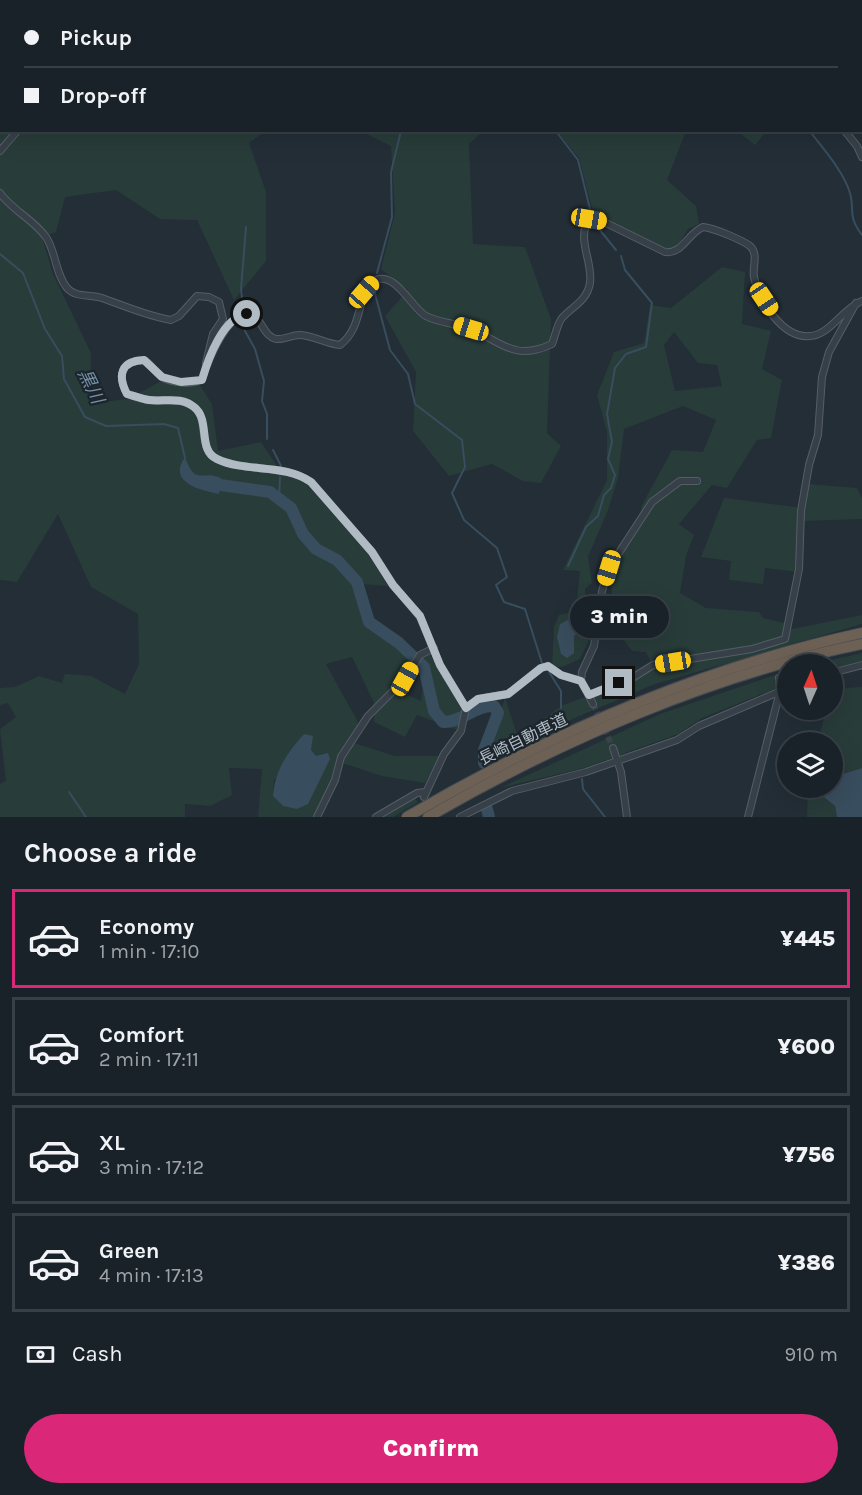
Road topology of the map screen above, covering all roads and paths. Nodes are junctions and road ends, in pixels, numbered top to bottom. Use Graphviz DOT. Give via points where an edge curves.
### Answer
graph roads {
  1 [pos="16,132"];
  2 [pos="845,132"];
  3 [pos="0,151"];
  4 [pos="862,157"];
  5 [pos="0,193"];
  6 [pos="859,302"];
  7 [pos="206,367"];
  8 [pos="697,480"];
  9 [pos="862,633"];
  10 [pos="862,644"];
  11 [pos="434,648"];
  12 [pos="862,665"];
  13 [pos="843,670"];
  14 [pos="581,681"];
  15 [pos="777,692"];
  16 [pos="589,695"];
  17 [pos="777,703"];
  18 [pos="593,704"];
  19 [pos="465,715"];
  20 [pos="613,748"];
  21 [pos="617,760"];
  22 [pos="317,817"];
  23 [pos="376,817"];
  24 [pos="407,817"];
  25 [pos="428,817"];
  26 [pos="460,817"];
  27 [pos="627,817"];
  28 [pos="748,817"];
  1 -- 3 [label="street"];
  2 -- 4 [label="street"];
  5 -- 7 [label="street" via="46,238 57,271 68,289 79,295 99,297 171,320 197,296 219,302 223,319 207,351"];
  6 -- 7 [label="street" via="826,330 811,336 793,334 782,326 764,299 755,280 755,255 750,247 704,227 694,231 679,250 664,252 604,222 589,219 583,238 590,285 579,305 561,319 552,344 543,349 517,351 471,329 426,316 402,290 380,280 372,281 364,292 351,337 340,345 299,335 276,339 247,314 226,326"];
  6 -- 16 [label="street" via="829,352 822,377 818,435 801,511 799,569 785,639 752,649 653,665"];
  7 -- 11 [label="street" via="202,380 181,382 162,377 144,360 132,361 120,375 127,394 150,400 180,400 195,407 202,418 206,448 216,459 285,471 311,482 372,552 420,616"];
  8 -- 14 [label="street" via="680,481 652,502 609,568 594,646"];
  9 -- 24 [label="highway, 長崎自動車道" via="761,659 648,698 551,740"];
  10 -- 25 [label="highway, 長崎自動車道" via="762,670 676,699 555,750"];
  11 -- 19 [label="street"];
  11 -- 22 [label="street" via="420,655 405,679 368,716 341,757"];
  12 -- 13 [label="street"];
  14 -- 16 [label="street"];
  14 -- 19 [label="street" via="548,666 541,668 508,694 478,699"];
  15 -- 21 [label="street" via="699,726 677,740"];
  16 -- 18 [label="street"];
  17 -- 28 [label="street"];
  19 -- 23 [label="street" via="425,795 417,793"];
  20 -- 21 [label="street"];
  21 -- 26 [label="street" via="512,791"];
  21 -- 27 [label="street"];
}
